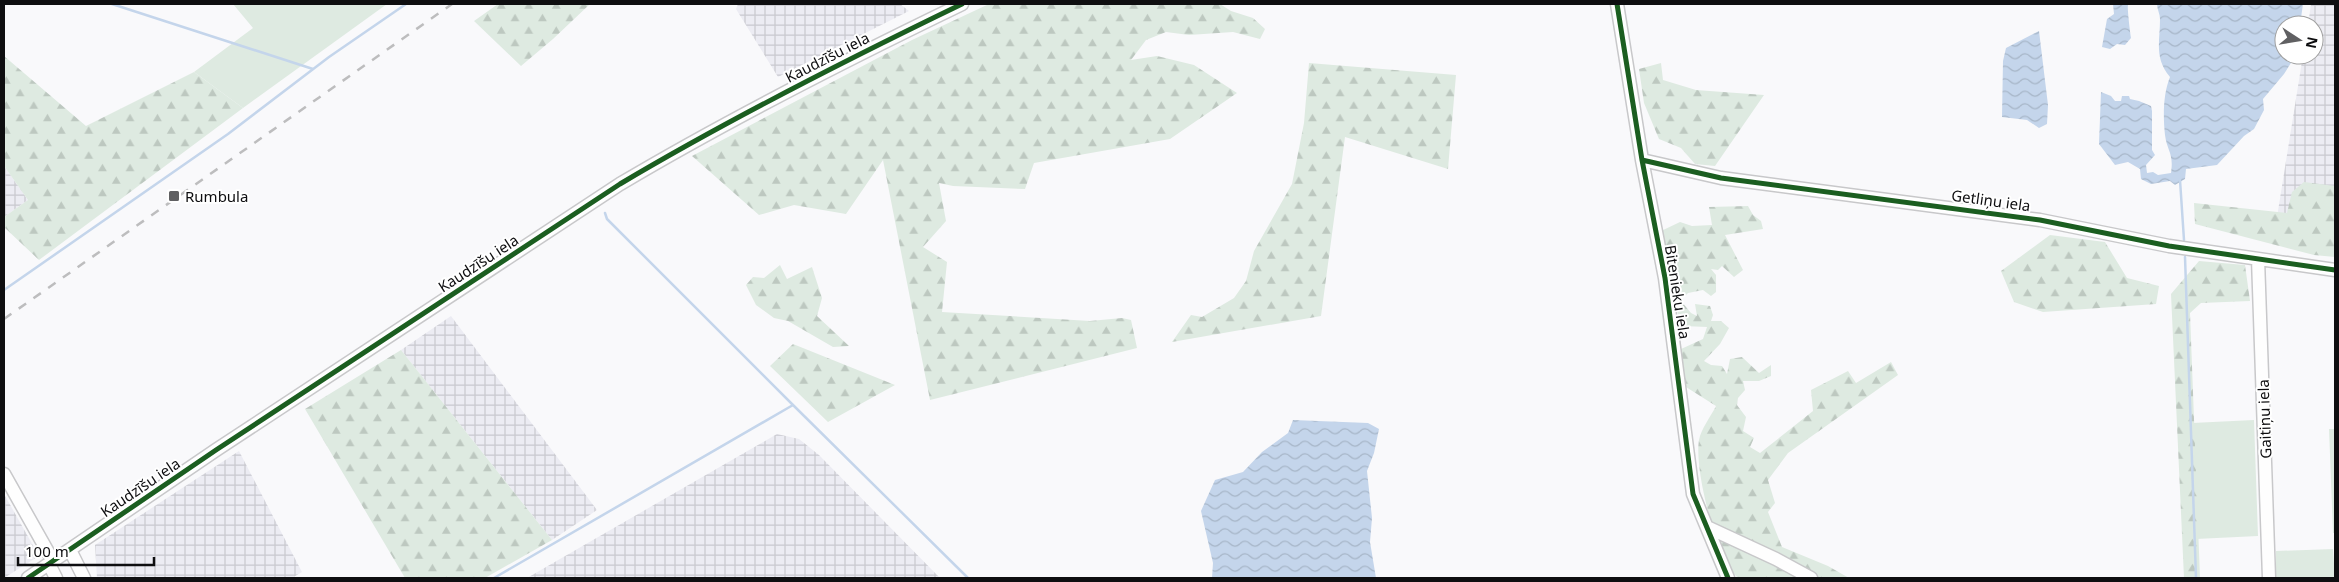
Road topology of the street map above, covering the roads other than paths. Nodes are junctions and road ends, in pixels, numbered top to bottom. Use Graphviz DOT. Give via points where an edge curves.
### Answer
graph roads {
  1 [pos="962,4"];
  2 [pos="1617,4"];
  3 [pos="1642,160"];
  4 [pos="2258,259"];
  5 [pos="2335,270"];
  6 [pos="4,474"];
  7 [pos="1707,527"];
  8 [pos="70,550"];
  9 [pos="51,563"];
  10 [pos="28,578"];
  11 [pos="56,578"];
  12 [pos="84,578"];
  13 [pos="1728,578"];
  14 [pos="1811,578"];
  15 [pos="2269,578"];
  1 -- 8 [label="street, Kaudzīšu iela" via="848,59 620,184"];
  2 -- 3 [label="street, Bitenieku iela"];
  3 -- 4 [label="street, Getliņu iela" via="1720,178 2040,220"];
  3 -- 7 [label="street, Bitenieku iela" via="1665,278 1693,494"];
  4 -- 5 [label="street, Getliņu iela"];
  4 -- 15 [label="street, Gaitiņu iela"];
  6 -- 9 [label="street"];
  7 -- 13 [label="street, Bitenieku iela"];
  7 -- 14 [label="street"];
  8 -- 9 [label="street, Kaudzīšu iela"];
  8 -- 12 [label="street"];
  9 -- 10 [label="street, Kaudzīšu iela"];
  9 -- 11 [label="street"];
}
